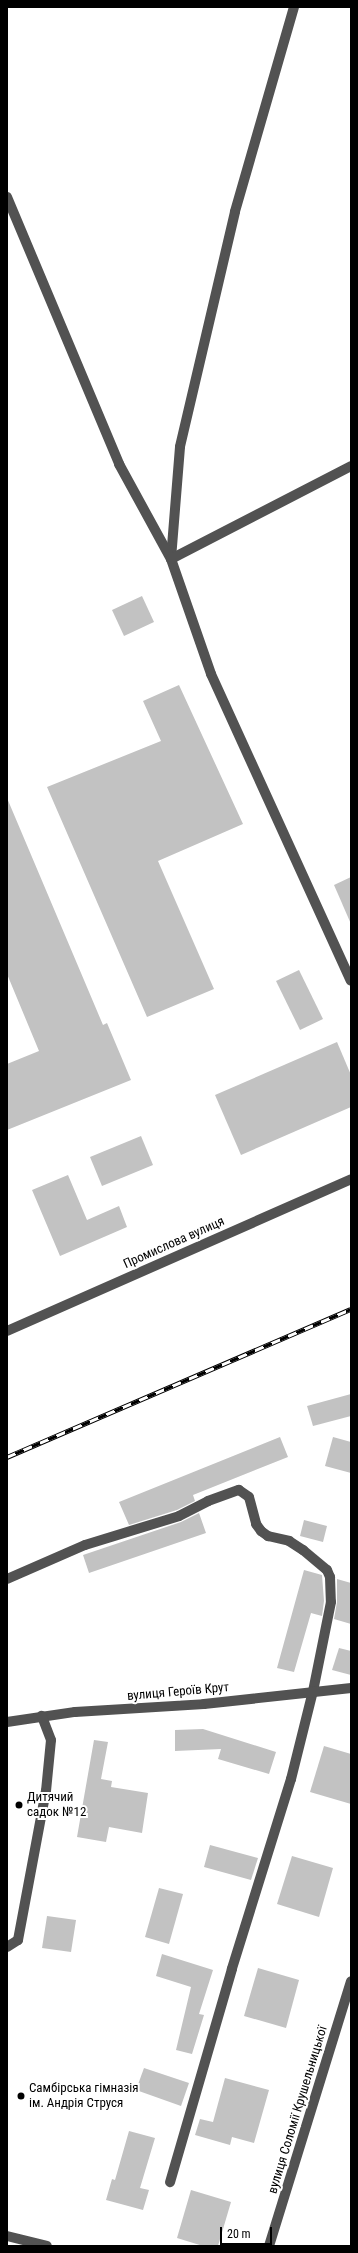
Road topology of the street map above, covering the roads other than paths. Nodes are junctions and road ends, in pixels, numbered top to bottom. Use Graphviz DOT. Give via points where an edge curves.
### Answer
graph roads {
  1 [pos="294,7"];
  2 [pos="7,197"];
  3 [pos="351,466"];
  4 [pos="171,558"];
  5 [pos="351,981"];
  6 [pos="351,1179"];
  7 [pos="7,1331"];
  8 [pos="7,1579"];
  9 [pos="351,1688"];
  10 [pos="314,1691"];
  11 [pos="42,1716"];
  12 [pos="7,1722"];
  13 [pos="7,1947"];
  14 [pos="351,1981"];
  15 [pos="170,2182"];
  16 [pos="7,2236"];
  17 [pos="47,2246"];
  18 [pos="269,2246"];
  1 -- 4 [label="street" via="235,212 180,447"];
  2 -- 4 [label="street" via="119,464"];
  3 -- 4 [label="street"];
  4 -- 5 [label="street" via="211,674"];
  6 -- 7 [label="street, Промислова вулиця"];
  8 -- 10 [label="street" via="85,1545 179,1516 222,1495 239,1490 249,1497 256,1524 261,1531 268,1536 289,1541 303,1550 327,1570 330,1577 331,1602"];
  9 -- 10 [label="street, вулиця Героїв Крут"];
  10 -- 11 [label="street, вулиця Героїв Крут" via="204,1704"];
  10 -- 15 [label="street" via="291,1779"];
  11 -- 12 [label="street, вулиця Героїв Крут"];
  11 -- 13 [label="street" via="51,1740 46,1791 18,1940"];
  14 -- 18 [label="street, вулиця Соломії Крушельницької"];
  16 -- 17 [label="street"];
}
